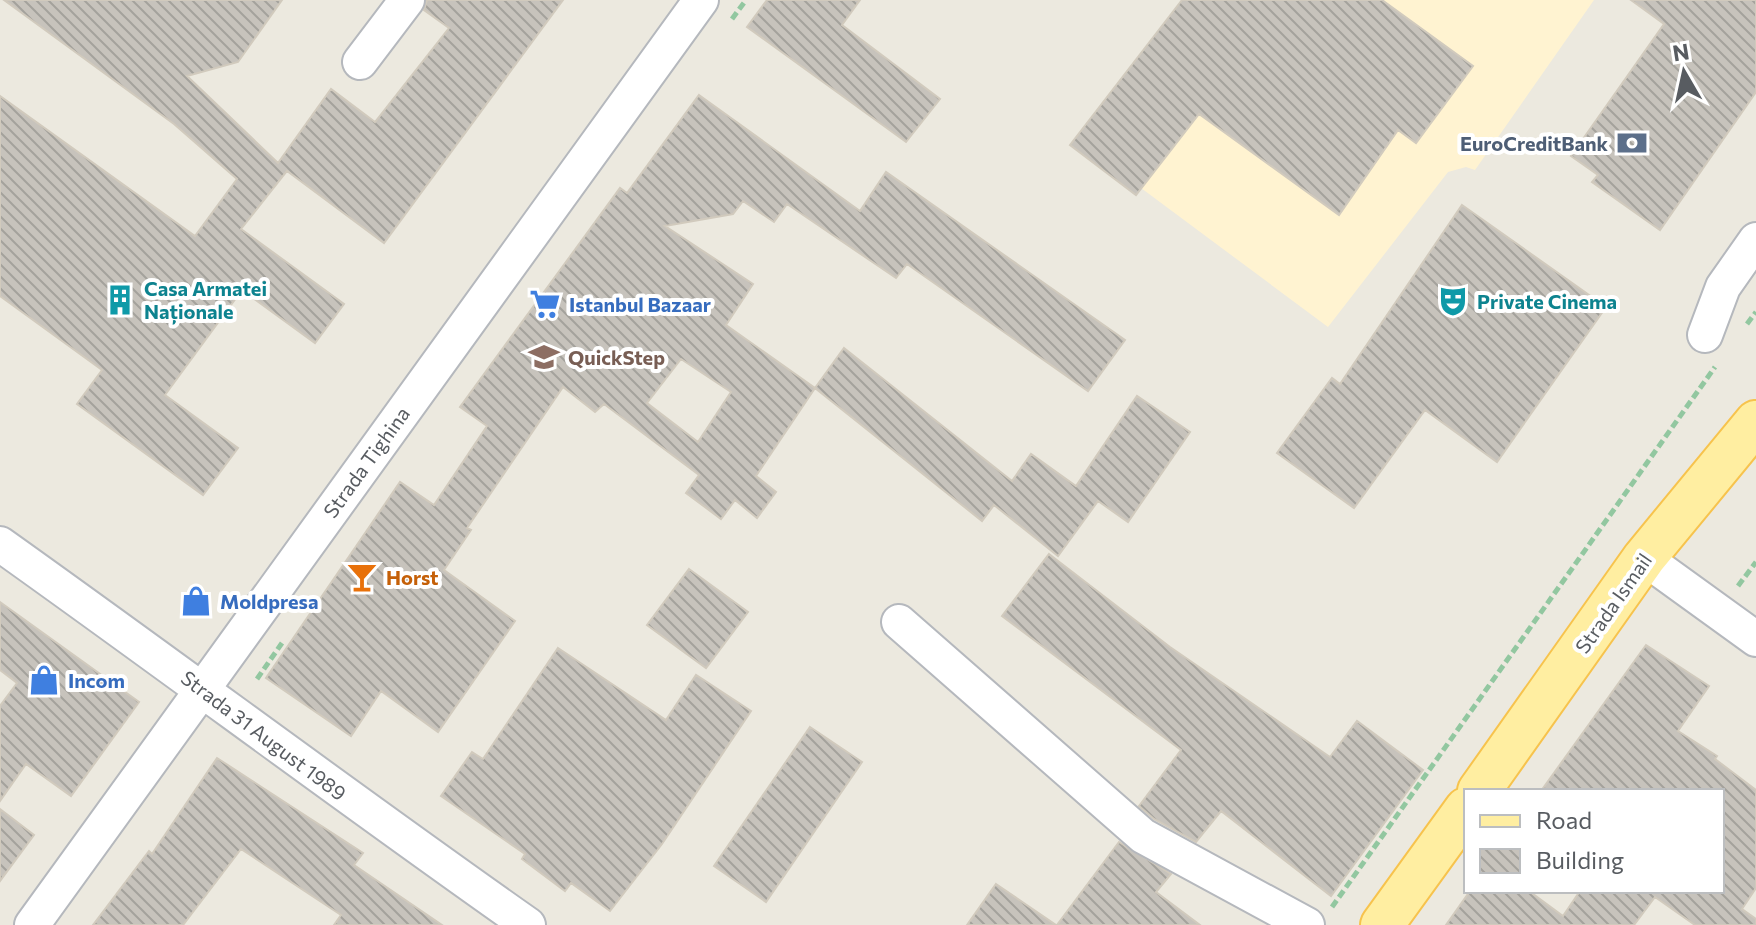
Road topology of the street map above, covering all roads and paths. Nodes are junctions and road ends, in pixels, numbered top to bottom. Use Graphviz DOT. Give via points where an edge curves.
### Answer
graph roads {
  1 [pos="407,0"];
  2 [pos="694,2"];
  3 [pos="360,62"];
  4 [pos="1756,240"];
  5 [pos="1756,312"];
  6 [pos="1743,329"];
  7 [pos="1712,349"];
  8 [pos="1756,422"];
  9 [pos="0,544"];
  10 [pos="1644,558"];
  11 [pos="899,622"];
  12 [pos="1756,639"];
  13 [pos="202,690"];
  14 [pos="1480,789"];
  15 [pos="1464,812"];
  16 [pos="1318,919"];
  17 [pos="32,925"];
  18 [pos="528,925"];
  19 [pos="1382,925"];
  1 -- 3 [label="street"];
  2 -- 13 [label="street, Strada Tighina"];
  4 -- 7 [label="street" via="1723,287"];
  5 -- 6 [label="path"];
  7 -- 16 [label="path"];
  8 -- 10 [label="main road, Strada Ismail"];
  9 -- 13 [label="street, Strada 31 August 1989"];
  10 -- 12 [label="street"];
  10 -- 14 [label="main road, Strada Ismail"];
  11 -- 16 [label="street" via="1143,836"];
  13 -- 17 [label="street, Strada Tighina"];
  13 -- 18 [label="street, Strada 31 August 1989"];
  15 -- 19 [label="main road"];
}
